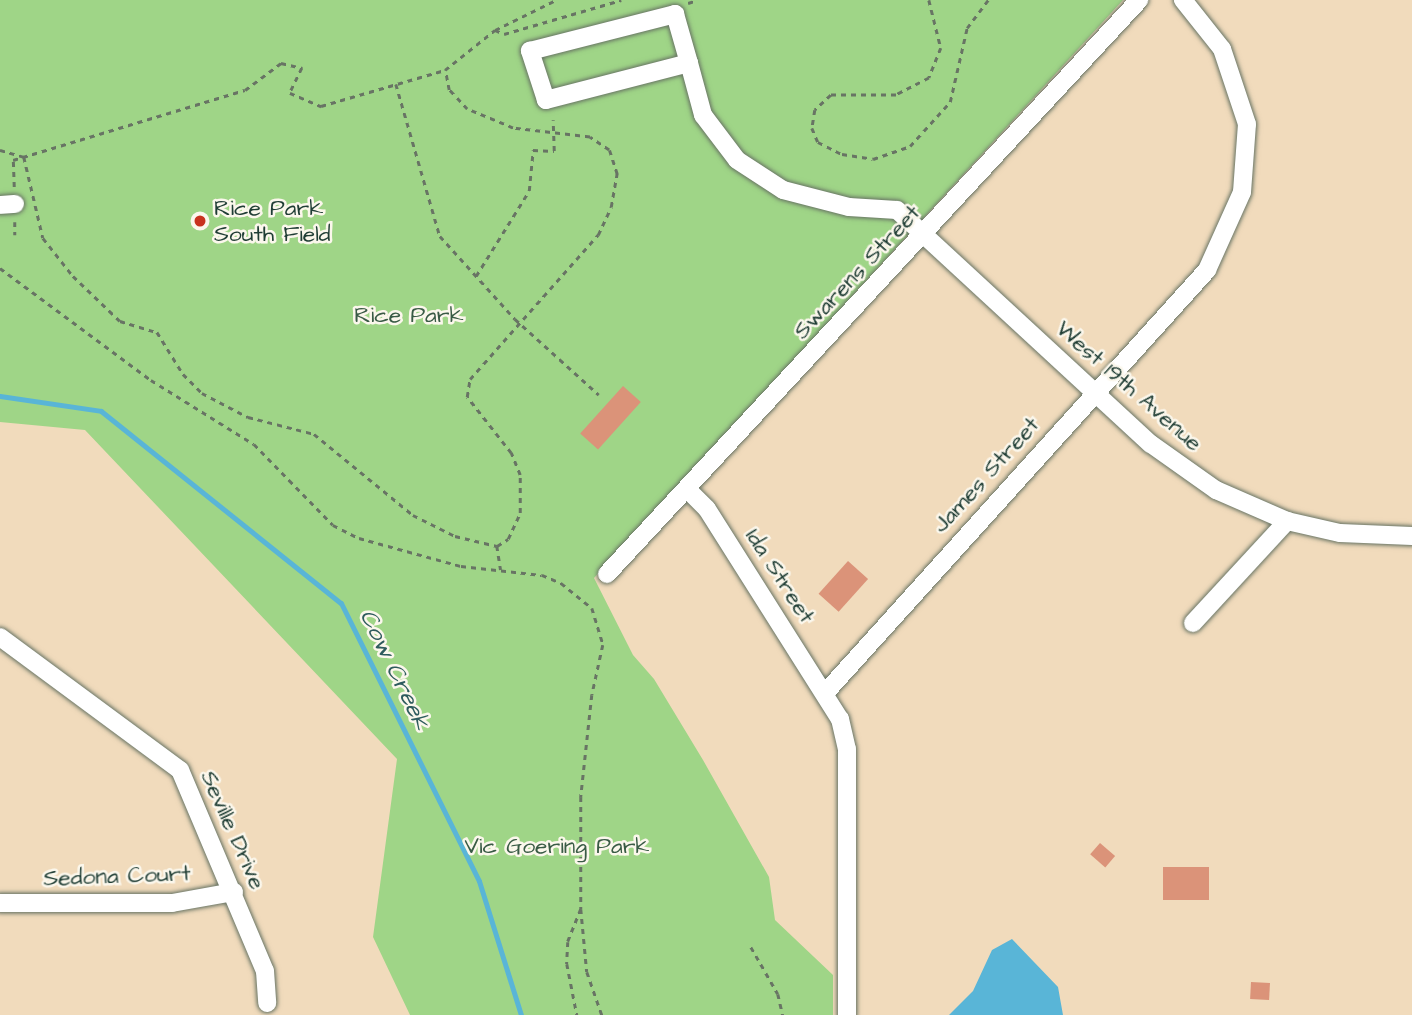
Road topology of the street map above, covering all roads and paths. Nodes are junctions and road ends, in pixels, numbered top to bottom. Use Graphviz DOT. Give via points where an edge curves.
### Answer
graph roads {
  1 [pos="556,0"];
  2 [pos="621,0"];
  3 [pos="929,0"];
  4 [pos="988,0"];
  5 [pos="1139,0"];
  6 [pos="1183,0"];
  7 [pos="495,30"];
  8 [pos="689,63"];
  9 [pos="444,70"];
  10 [pos="396,84"];
  11 [pos="552,120"];
  12 [pos="554,131"];
  13 [pos="0,150"];
  14 [pos="24,157"];
  15 [pos="13,160"];
  16 [pos="924,235"];
  17 [pos="0,268"];
  18 [pos="476,276"];
  19 [pos="519,322"];
  20 [pos="1093,391"];
  21 [pos="599,395"];
  22 [pos="689,491"];
  23 [pos="1287,522"];
  24 [pos="1412,536"];
  25 [pos="497,546"];
  26 [pos="501,570"];
  27 [pos="607,575"];
  28 [pos="1194,623"];
  29 [pos="0,636"];
  30 [pos="826,692"];
  31 [pos="234,892"];
  32 [pos="0,903"];
  33 [pos="581,909"];
  34 [pos="751,947"];
  35 [pos="267,1003"];
  36 [pos="577,1015"];
  37 [pos="602,1015"];
  38 [pos="783,1015"];
  39 [pos="847,1015"];
  1 -- 7 [label="path"];
  2 -- 7 [label="path" via="504,34"];
  3 -- 4 [label="path" via="941,48 929,78 896,95 831,95 815,110 812,128 818,142 842,154 873,159 910,146 950,102 967,28"];
  5 -- 16 [label="street, Swarens Street"];
  6 -- 20 [label="street, James Street" via="1222,49 1247,124 1242,192 1207,270"];
  7 -- 9 [label="path"];
  8 -- 8 [label="street, West 19th Avenue" via="675,14 530,51 546,100"];
  8 -- 16 [label="street, West 19th Avenue" via="703,115 737,160 783,190 849,207 897,210"];
  9 -- 10 [label="path"];
  9 -- 12 [label="path" via="454,99 475,114 513,128"];
  10 -- 14 [label="path" via="321,106 290,93 302,68 281,62 245,90"];
  10 -- 18 [label="path" via="440,236"];
  11 -- 12 [label="path"];
  12 -- 18 [label="path" via="554,151 533,150 529,191"];
  12 -- 19 [label="path" via="590,137 609,149 617,173 613,200 587,250"];
  13 -- 14 [label="path"];
  14 -- 15 [label="path"];
  14 -- 25 [label="path" via="43,238 104,310 120,321 157,332 183,374 202,394 248,418 300,429 326,440 414,515 455,536"];
  16 -- 20 [label="street, West 19th Avenue"];
  16 -- 22 [label="street, Swarens Street"];
  17 -- 26 [label="path" via="151,380 254,444 333,525 393,548 461,566"];
  18 -- 19 [label="path"];
  19 -- 21 [label="path"];
  19 -- 25 [label="path" via="481,363 470,379 467,397 507,447 520,475 520,513 508,539"];
  20 -- 23 [label="street, West 19th Avenue" via="1151,444 1216,490"];
  20 -- 30 [label="street, James Street"];
  22 -- 27 [label="street, Swarens Street"];
  22 -- 30 [label="street, Ida Street" via="707,509"];
  23 -- 24 [label="street, West 19th Avenue" via="1340,533"];
  23 -- 28 [label="street"];
  25 -- 26 [label="path"];
  26 -- 33 [label="path" via="561,583 592,608 601,625 602,664 592,695 581,797"];
  29 -- 31 [label="street, Seville Drive" via="180,770"];
  30 -- 39 [label="street" via="840,719 847,749"];
  31 -- 32 [label="street, Sedona Court" via="172,903"];
  31 -- 35 [label="street, Seville Drive" via="265,971"];
  33 -- 36 [label="path" via="572,923 567,964"];
  33 -- 37 [label="path" via="587,972"];
  34 -- 38 [label="path" via="778,994"];
}
